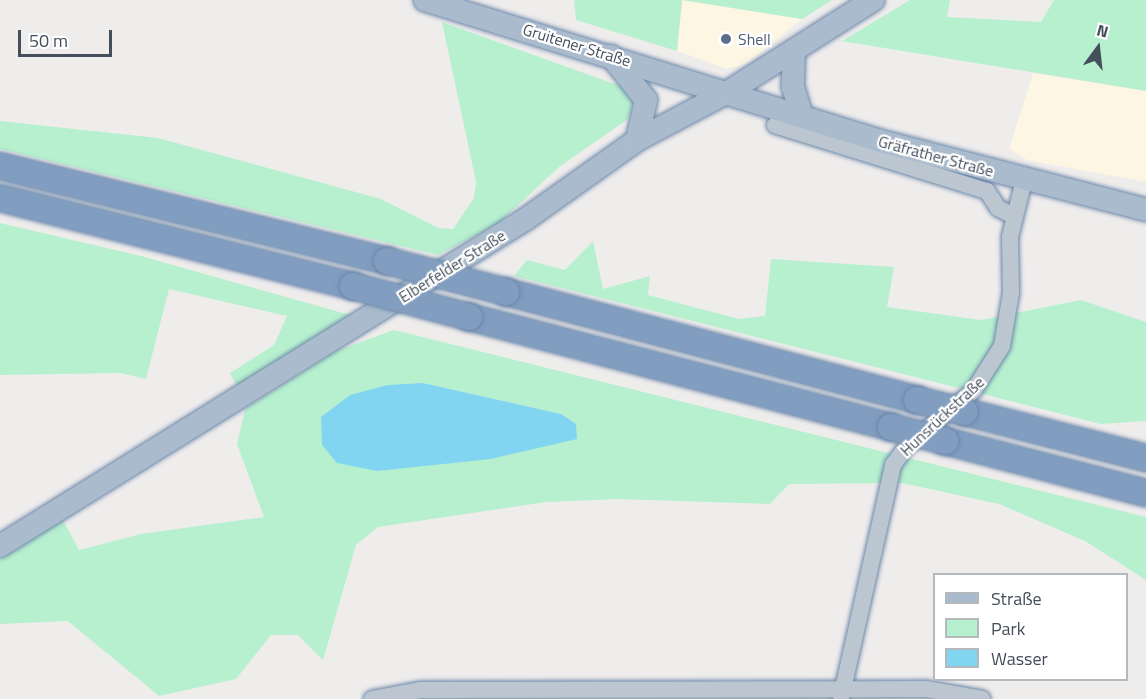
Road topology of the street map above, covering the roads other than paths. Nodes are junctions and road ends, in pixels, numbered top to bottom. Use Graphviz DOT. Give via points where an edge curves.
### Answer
graph roads {
  1 [pos="425,0"];
  2 [pos="873,0"];
  3 [pos="794,51"];
  4 [pos="611,56"];
  5 [pos="728,92"];
  6 [pos="802,116"];
  7 [pos="775,125"];
  8 [pos="637,140"];
  9 [pos="11,168"];
  10 [pos="1024,180"];
  11 [pos="8,200"];
  12 [pos="1016,209"];
  13 [pos="1146,210"];
  14 [pos="1032,427"];
  15 [pos="1146,439"];
  16 [pos="1146,458"];
  17 [pos="1146,493"];
  18 [pos="28,530"];
  19 [pos="0,533"];
  20 [pos="0,546"];
  21 [pos="841,694"];
  22 [pos="577,696"];
  23 [pos="372,699"];
  24 [pos="982,699"];
  1 -- 4 [label="main road, Gruitener Straße"];
  2 -- 3 [label="main road, Elberfelder Straße"];
  3 -- 5 [label="main road, Elberfelder Straße"];
  3 -- 6 [label="main road" via="793,87"];
  4 -- 5 [label="main road, Gruitener Straße"];
  4 -- 8 [label="main road" via="646,100"];
  5 -- 6 [label="main road, Gräfrather Straße"];
  5 -- 8 [label="main road, Elberfelder Straße"];
  6 -- 10 [label="main road, Gräfrather Straße"];
  7 -- 12 [label="street, Gräfrather Straße" via="987,191 998,208"];
  8 -- 18 [label="main road, Elberfelder Straße" via="516,225"];
  9 -- 14 [label="highway, bridge"];
  10 -- 12 [label="street, Hunsrückstraße"];
  10 -- 13 [label="main road, Gräfrather Straße"];
  11 -- 17 [label="highway, bridge"];
  12 -- 21 [label="street, Hunsrückstraße" via="1008,259 1011,293 1002,346 974,390 906,447 893,465"];
  14 -- 15 [label="highway"];
  14 -- 16 [label="highway"];
  18 -- 19 [label="street, Elberfelder Straße"];
  18 -- 20 [label="main road, Elberfelder Straße"];
  21 -- 22 [label="street"];
  21 -- 24 [label="street" via="926,689"];
  22 -- 23 [label="street" via="420,690"];
}
